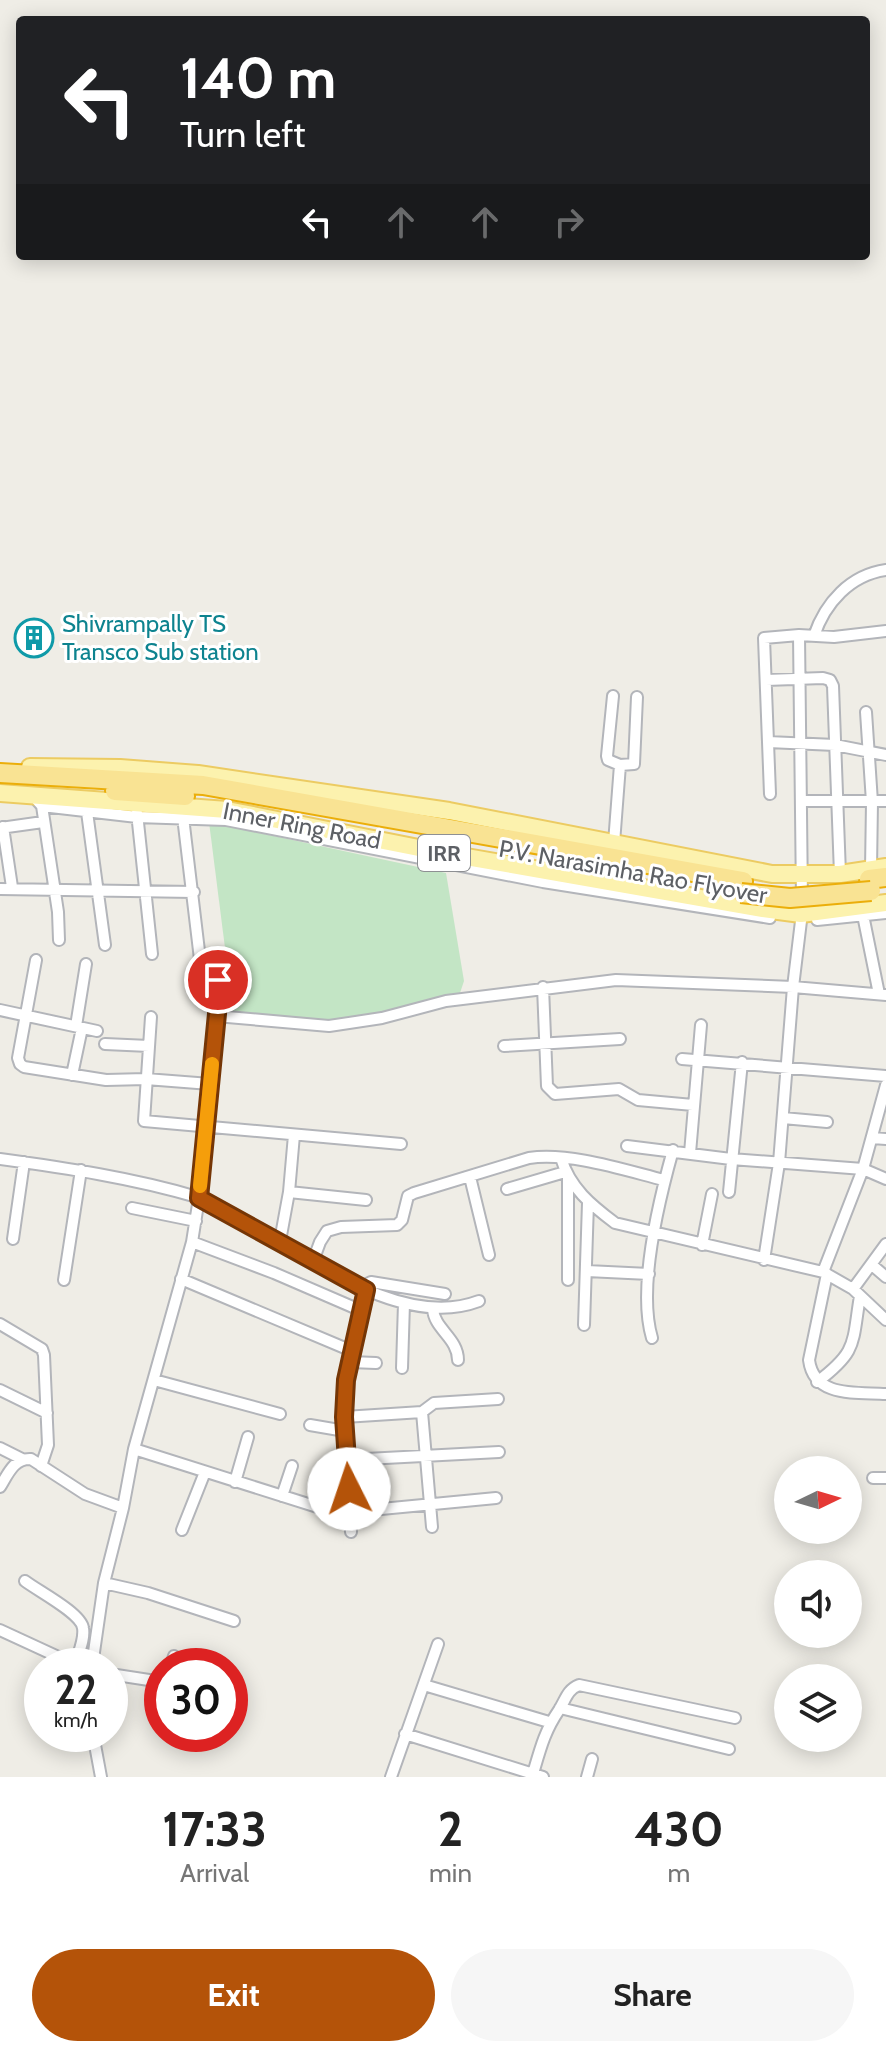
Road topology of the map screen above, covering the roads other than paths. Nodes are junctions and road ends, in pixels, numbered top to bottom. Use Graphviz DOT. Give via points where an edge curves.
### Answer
graph roads {
  1 [pos="886,570"];
  2 [pos="886,631"];
  3 [pos="799,635"];
  4 [pos="814,636"];
  5 [pos="799,678"];
  6 [pos="766,680"];
  7 [pos="613,696"];
  8 [pos="637,697"];
  9 [pos="866,712"];
  10 [pos="768,742"];
  11 [pos="800,742"];
  12 [pos="835,745"];
  13 [pos="869,753"];
  14 [pos="886,755"];
  15 [pos="620,765"];
  16 [pos="0,770"];
  17 [pos="0,785"];
  18 [pos="0,793"];
  19 [pos="770,794"];
  20 [pos="802,801"];
  21 [pos="886,801"];
  22 [pos="38,802"];
  23 [pos="836,802"];
  24 [pos="872,802"];
  25 [pos="137,810"];
  26 [pos="87,812"];
  27 [pos="183,817"];
  28 [pos="43,822"];
  29 [pos="2,828"];
  30 [pos="614,843"];
  31 [pos="881,871"];
  32 [pos="840,874"];
  33 [pos="803,876"];
  34 [pos="12,887"];
  35 [pos="0,889"];
  36 [pos="54,889"];
  37 [pos="886,889"];
  38 [pos="99,890"];
  39 [pos="147,892"];
  40 [pos="194,892"];
  41 [pos="886,903"];
  42 [pos="886,913"];
  43 [pos="863,915"];
  44 [pos="801,918"];
  45 [pos="59,940"];
  46 [pos="105,945"];
  47 [pos="152,954"];
  48 [pos="36,960"];
  49 [pos="86,964"];
  50 [pos="543,987"];
  51 [pos="793,987"];
  52 [pos="882,994"];
  53 [pos="0,1010"];
  54 [pos="25,1016"];
  55 [pos="216,1016"];
  56 [pos="151,1017"];
  57 [pos="701,1025"];
  58 [pos="79,1027"];
  59 [pos="97,1031"];
  60 [pos="620,1039"];
  61 [pos="105,1044"];
  62 [pos="546,1044"];
  63 [pos="149,1046"];
  64 [pos="504,1046"];
  65 [pos="682,1059"];
  66 [pos="697,1060"];
  67 [pos="742,1062"];
  68 [pos="788,1066"];
  69 [pos="72,1075"];
  70 [pos="886,1076"];
  71 [pos="146,1079"];
  72 [pos="210,1084"];
  73 [pos="885,1093"];
  74 [pos="693,1105"];
  75 [pos="783,1118"];
  76 [pos="827,1122"];
  77 [pos="206,1126"];
  78 [pos="294,1135"];
  79 [pos="872,1138"];
  80 [pos="886,1139"];
  81 [pos="401,1144"];
  82 [pos="627,1146"];
  83 [pos="673,1150"];
  84 [pos="690,1153"];
  85 [pos="561,1158"];
  86 [pos="0,1159"];
  87 [pos="731,1159"];
  88 [pos="24,1162"];
  89 [pos="779,1163"];
  90 [pos="863,1169"];
  91 [pos="81,1170"];
  92 [pos="567,1175"];
  93 [pos="470,1177"];
  94 [pos="886,1179"];
  95 [pos="664,1180"];
  96 [pos="507,1189"];
  97 [pos="289,1192"];
  98 [pos="729,1192"];
  99 [pos="712,1194"];
  100 [pos="199,1198"];
  101 [pos="366,1200"];
  102 [pos="588,1203"];
  103 [pos="132,1208"];
  104 [pos="196,1221"];
  105 [pos="654,1233"];
  106 [pos="13,1239"];
  107 [pos="280,1241"];
  108 [pos="192,1242"];
  109 [pos="886,1244"];
  110 [pos="702,1245"];
  111 [pos="489,1255"];
  112 [pos="764,1260"];
  113 [pos="313,1261"];
  114 [pos="872,1265"];
  115 [pos="587,1271"];
  116 [pos="825,1273"];
  117 [pos="649,1274"];
  118 [pos="886,1277"];
  119 [pos="181,1279"];
  120 [pos="64,1280"];
  121 [pos="568,1280"];
  122 [pos="366,1290"];
  123 [pos="856,1293"];
  124 [pos="445,1294"];
  125 [pos="479,1301"];
  126 [pos="404,1303"];
  127 [pos="433,1309"];
  128 [pos="362,1311"];
  129 [pos="886,1320"];
  130 [pos="584,1325"];
  131 [pos="1,1328"];
  132 [pos="652,1338"];
  133 [pos="351,1357"];
  134 [pos="458,1360"];
  135 [pos="376,1363"];
  136 [pos="402,1368"];
  137 [pos="154,1380"];
  138 [pos="817,1382"];
  139 [pos="0,1390"];
  140 [pos="886,1394"];
  141 [pos="498,1399"];
  142 [pos="422,1412"];
  143 [pos="47,1413"];
  144 [pos="280,1414"];
  145 [pos="344,1417"];
  146 [pos="310,1425"];
  147 [pos="345,1431"];
  148 [pos="248,1437"];
  149 [pos="0,1448"];
  150 [pos="134,1449"];
  151 [pos="499,1452"];
  152 [pos="426,1457"];
  153 [pos="22,1459"];
  154 [pos="347,1462"];
  155 [pos="41,1466"];
  156 [pos="292,1466"];
  157 [pos="329,1466"];
  158 [pos="205,1472"];
  159 [pos="873,1478"];
  160 [pos="886,1478"];
  161 [pos="235,1482"];
  162 [pos="0,1487"];
  163 [pos="282,1496"];
  164 [pos="496,1498"];
  165 [pos="430,1504"];
  166 [pos="123,1508"];
  167 [pos="350,1512"];
  168 [pos="432,1527"];
  169 [pos="182,1530"];
  170 [pos="351,1532"];
  171 [pos="25,1581"];
  172 [pos="104,1583"];
  173 [pos="234,1621"];
  174 [pos="0,1630"];
  175 [pos="438,1644"];
  176 [pos="39,1648"];
  177 [pos="80,1648"];
  178 [pos="95,1648"];
  179 [pos="424,1685"];
  180 [pos="560,1708"];
  181 [pos="735,1718"];
  182 [pos="549,1722"];
  183 [pos="405,1734"];
  184 [pos="729,1749"];
  185 [pos="96,1752"];
  186 [pos="592,1759"];
  187 [pos="536,1776"];
  188 [pos="101,1777"];
  189 [pos="391,1777"];
  190 [pos="587,1777"];
  1 -- 4 [label="street" via="854,581 821,616"];
  2 -- 4 [label="street"];
  3 -- 4 [label="street"];
  3 -- 5 [label="street"];
  3 -- 6 [label="street" via="764,638"];
  5 -- 6 [label="street"];
  5 -- 11 [label="street"];
  5 -- 12 [label="street" via="830,680"];
  6 -- 10 [label="street"];
  7 -- 15 [label="street" via="607,756"];
  8 -- 15 [label="street" via="634,764"];
  9 -- 13 [label="street"];
  10 -- 11 [label="street"];
  10 -- 19 [label="street"];
  11 -- 12 [label="street"];
  11 -- 20 [label="street"];
  12 -- 13 [label="street"];
  12 -- 23 [label="street"];
  13 -- 14 [label="street"];
  13 -- 24 [label="street"];
  15 -- 30 [label="street"];
  16 -- 30 [label="main road, Inner Ring Road / IRR" via="120,768 198,774 449,811"];
  16 -- 31 [label="highway, P.V. Narasimha Rao Flyover" via="215,787 769,885 817,885"];
  17 -- 37 [label="highway, P.V. Narasimha Rao Flyover, bridge" via="251,804 766,897"];
  18 -- 22 [label="main road, Inner Ring Road / IRR"];
  20 -- 23 [label="street"];
  20 -- 33 [label="street"];
  21 -- 24 [label="street"];
  22 -- 25 [label="main road, Inner Ring Road / IRR"];
  22 -- 26 [label="street"];
  22 -- 28 [label="street"];
  23 -- 24 [label="street"];
  23 -- 32 [label="street"];
  24 -- 31 [label="street"];
  25 -- 26 [label="street"];
  25 -- 27 [label="street"];
  25 -- 39 [label="street"];
  25 -- 44 [label="main road, Inner Ring Road / IRR" via="227,810"];
  26 -- 38 [label="street"];
  27 -- 40 [label="street"];
  27 -- 44 [label="street" via="226,820 543,882"];
  28 -- 29 [label="street"];
  28 -- 36 [label="street"];
  29 -- 34 [label="street"];
  30 -- 33 [label="main road, Inner Ring Road / IRR"];
  31 -- 32 [label="main road, Inner Ring Road / IRR"];
  32 -- 33 [label="main road, Inner Ring Road / IRR"];
  33 -- 44 [label="street"];
  34 -- 35 [label="street"];
  34 -- 36 [label="street"];
  36 -- 38 [label="street"];
  36 -- 45 [label="street"];
  38 -- 39 [label="street"];
  38 -- 46 [label="street"];
  39 -- 40 [label="street"];
  39 -- 47 [label="street"];
  40 -- 55 [label="street" via="202,976 220,981"];
  41 -- 44 [label="main road, Inner Ring Road / IRR"];
  42 -- 43 [label="street"];
  43 -- 44 [label="street"];
  43 -- 52 [label="street"];
  44 -- 51 [label="street"];
  48 -- 54 [label="street"];
  49 -- 58 [label="street"];
  50 -- 51 [label="street" via="616,980"];
  50 -- 55 [label="street" via="329,1026"];
  50 -- 62 [label="street"];
  51 -- 52 [label="street"];
  51 -- 68 [label="street"];
  53 -- 54 [label="street"];
  54 -- 58 [label="street"];
  54 -- 69 [label="street" via="20,1064"];
  55 -- 72 [label="street"];
  56 -- 63 [label="street"];
  57 -- 66 [label="street"];
  58 -- 59 [label="street"];
  58 -- 69 [label="street"];
  60 -- 62 [label="street"];
  61 -- 63 [label="street"];
  62 -- 64 [label="street"];
  62 -- 74 [label="street" via="549,1092 619,1089 638,1100"];
  63 -- 71 [label="street"];
  65 -- 66 [label="street"];
  66 -- 67 [label="street"];
  66 -- 74 [label="street"];
  67 -- 68 [label="street"];
  67 -- 87 [label="street"];
  68 -- 70 [label="street"];
  68 -- 75 [label="street"];
  69 -- 71 [label="street"];
  71 -- 72 [label="street"];
  71 -- 77 [label="street" via="144,1121"];
  72 -- 77 [label="street"];
  73 -- 79 [label="street"];
  74 -- 84 [label="street"];
  75 -- 76 [label="street"];
  75 -- 89 [label="street"];
  77 -- 78 [label="street"];
  77 -- 100 [label="street"];
  78 -- 81 [label="street"];
  78 -- 97 [label="street"];
  79 -- 80 [label="street"];
  79 -- 90 [label="street"];
  82 -- 83 [label="street"];
  83 -- 84 [label="street"];
  83 -- 95 [label="street"];
  84 -- 87 [label="street"];
  85 -- 92 [label="street"];
  85 -- 93 [label="street" via="529,1158"];
  85 -- 95 [label="street"];
  86 -- 88 [label="street"];
  87 -- 89 [label="street"];
  87 -- 98 [label="street"];
  88 -- 91 [label="street"];
  88 -- 106 [label="street"];
  89 -- 90 [label="street"];
  89 -- 112 [label="street"];
  90 -- 94 [label="street"];
  90 -- 116 [label="street"];
  91 -- 100 [label="street"];
  91 -- 120 [label="street"];
  92 -- 96 [label="street"];
  92 -- 102 [label="street"];
  92 -- 121 [label="street"];
  93 -- 111 [label="street"];
  93 -- 113 [label="street" via="408,1196 397,1225 327,1231"];
  95 -- 105 [label="street"];
  97 -- 101 [label="street"];
  97 -- 107 [label="street"];
  99 -- 110 [label="street"];
  100 -- 104 [label="street"];
  100 -- 107 [label="street"];
  102 -- 105 [label="street" via="615,1223"];
  102 -- 115 [label="street"];
  103 -- 104 [label="street"];
  104 -- 108 [label="street"];
  105 -- 110 [label="street"];
  105 -- 117 [label="street"];
  107 -- 113 [label="street"];
  108 -- 119 [label="street"];
  108 -- 128 [label="street"];
  109 -- 114 [label="street"];
  110 -- 112 [label="street"];
  112 -- 116 [label="street"];
  113 -- 122 [label="street"];
  114 -- 118 [label="street"];
  114 -- 123 [label="street"];
  115 -- 117 [label="street"];
  115 -- 130 [label="street"];
  116 -- 123 [label="street"];
  116 -- 138 [label="street" via="809,1360"];
  117 -- 132 [label="street" via="645,1316"];
  119 -- 133 [label="street"];
  119 -- 137 [label="street"];
  122 -- 124 [label="street" via="371,1282"];
  122 -- 126 [label="street"];
  122 -- 128 [label="street"];
  123 -- 129 [label="street"];
  123 -- 138 [label="street" via="848,1356"];
  125 -- 127 [label="street"];
  126 -- 127 [label="street"];
  126 -- 136 [label="street"];
  127 -- 134 [label="street"];
  128 -- 133 [label="street"];
  131 -- 143 [label="street" via="42,1349"];
  133 -- 135 [label="street"];
  133 -- 145 [label="street"];
  137 -- 144 [label="street"];
  137 -- 150 [label="street"];
  138 -- 140 [label="street" via="830,1389"];
  139 -- 143 [label="street"];
  141 -- 142 [label="street" via="434,1403"];
  142 -- 145 [label="street"];
  142 -- 152 [label="street"];
  143 -- 155 [label="street" via="48,1445"];
  145 -- 147 [label="street"];
  146 -- 147 [label="street"];
  147 -- 154 [label="street"];
  148 -- 161 [label="street"];
  149 -- 153 [label="street"];
  150 -- 158 [label="street"];
  150 -- 166 [label="street"];
  151 -- 152 [label="street"];
  152 -- 154 [label="street"];
  152 -- 165 [label="street"];
  153 -- 155 [label="street"];
  153 -- 162 [label="street"];
  154 -- 157 [label="street"];
  154 -- 167 [label="street"];
  155 -- 166 [label="street" via="85,1494"];
  156 -- 163 [label="street"];
  158 -- 161 [label="street"];
  158 -- 169 [label="street"];
  159 -- 160 [label="street"];
  161 -- 163 [label="street"];
  163 -- 167 [label="street"];
  164 -- 165 [label="street"];
  165 -- 167 [label="street"];
  165 -- 168 [label="street"];
  166 -- 172 [label="street"];
  167 -- 170 [label="street"];
  171 -- 177 [label="street" via="77,1616 83,1625"];
  172 -- 173 [label="street"];
  172 -- 178 [label="street"];
  174 -- 176 [label="street"];
  175 -- 179 [label="street"];
  179 -- 182 [label="street"];
  179 -- 183 [label="street"];
  180 -- 181 [label="street" via="571,1688 588,1685"];
  180 -- 182 [label="street"];
  180 -- 184 [label="street"];
  182 -- 187 [label="street"];
  183 -- 187 [label="street"];
  183 -- 189 [label="street"];
  185 -- 188 [label="street"];
  186 -- 190 [label="street"];
}
